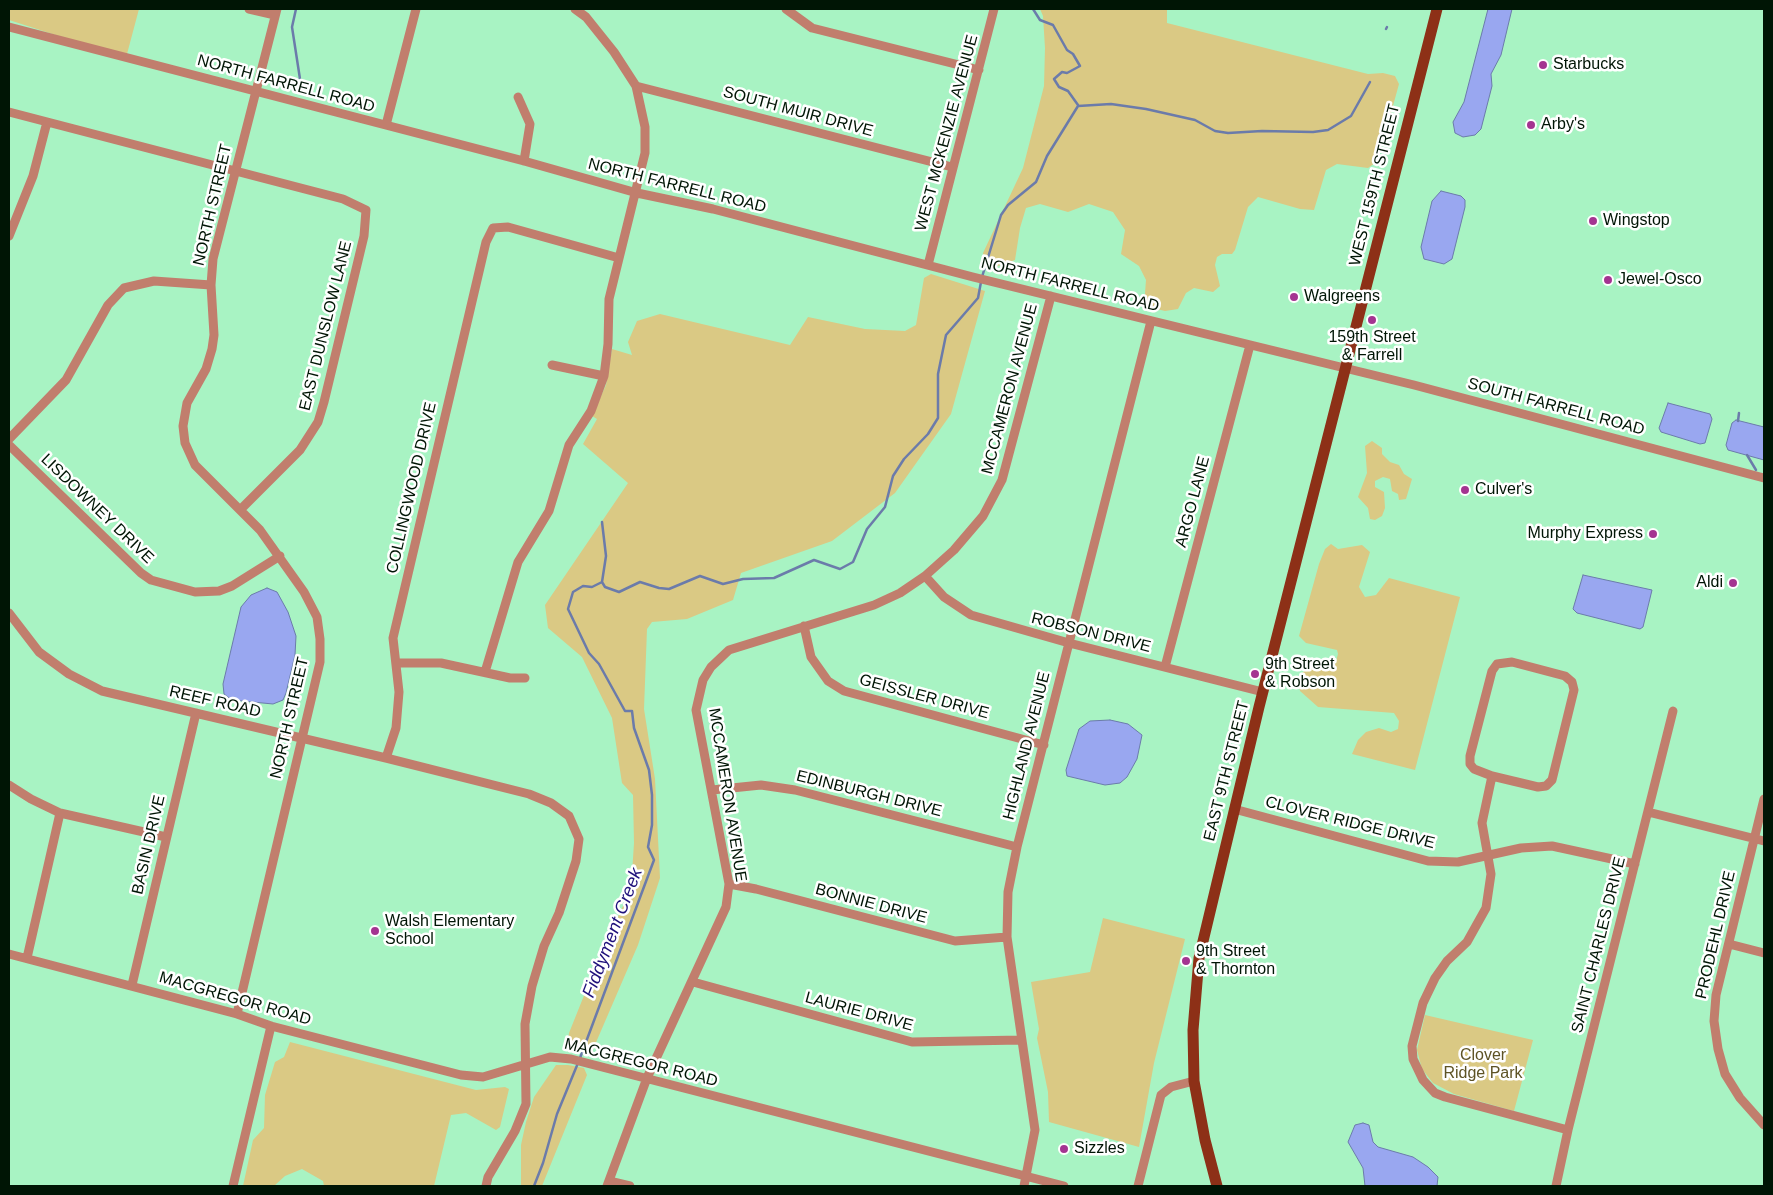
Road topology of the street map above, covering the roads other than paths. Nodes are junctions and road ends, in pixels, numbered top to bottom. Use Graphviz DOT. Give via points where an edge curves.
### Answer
graph roads {
  1 [pos="249,9"];
  2 [pos="416,9"];
  3 [pos="574,9"];
  4 [pos="786,9"];
  5 [pos="994,9"];
  6 [pos="1437,9"];
  7 [pos="276,12"];
  8 [pos="9,27"];
  9 [pos="979,70"];
  10 [pos="636,86"];
  11 [pos="257,92"];
  12 [pos="518,97"];
  13 [pos="9,112"];
  14 [pos="47,122"];
  15 [pos="386,125"];
  16 [pos="524,161"];
  17 [pos="952,167"];
  18 [pos="235,170"];
  19 [pos="637,193"];
  20 [pos="9,236"];
  21 [pos="619,258"];
  22 [pos="928,265"];
  23 [pos="211,285"];
  24 [pos="1051,296"];
  25 [pos="1151,321"];
  26 [pos="1250,345"];
  27 [pos="552,365"];
  28 [pos="1343,368"];
  29 [pos="604,376"];
  30 [pos="9,439"];
  31 [pos="9,445"];
  32 [pos="1764,478"];
  33 [pos="240,510"];
  34 [pos="280,556"];
  35 [pos="925,576"];
  36 [pos="9,613"];
  37 [pos="804,626"];
  38 [pos="1069,643"];
  39 [pos="397,663"];
  40 [pos="1165,667"];
  41 [pos="485,672"];
  42 [pos="525,678"];
  43 [pos="1263,692"];
  44 [pos="1673,711"];
  45 [pos="196,713"];
  46 [pos="301,738"];
  47 [pos="1044,745"];
  48 [pos="386,758"];
  49 [pos="1492,776"];
  50 [pos="9,785"];
  51 [pos="712,790"];
  52 [pos="1764,799"];
  53 [pos="1234,810"];
  54 [pos="1648,812"];
  55 [pos="60,813"];
  56 [pos="166,837"];
  57 [pos="1754,839"];
  58 [pos="1764,841"];
  59 [pos="1017,847"];
  60 [pos="1489,856"];
  61 [pos="1636,864"];
  62 [pos="729,884"];
  63 [pos="1007,937"];
  64 [pos="1729,944"];
  65 [pos="1764,953"];
  66 [pos="9,954"];
  67 [pos="27,958"];
  68 [pos="693,982"];
  69 [pos="132,985"];
  70 [pos="238,1014"];
  71 [pos="271,1026"];
  72 [pos="1021,1040"];
  73 [pos="527,1063"];
  74 [pos="647,1078"];
  75 [pos="1194,1081"];
  76 [pos="1764,1125"];
  77 [pos="1568,1130"];
  78 [pos="1025,1182"];
  79 [pos="608,1184"];
  80 [pos="233,1186"];
  81 [pos="486,1186"];
  82 [pos="630,1186"];
  83 [pos="1064,1186"];
  84 [pos="1138,1186"];
  85 [pos="1218,1186"];
  86 [pos="1556,1186"];
  1 -- 7 [label="street"];
  2 -- 15 [label="street"];
  3 -- 10 [label="street" via="592,24"];
  4 -- 9 [label="street" via="812,28"];
  5 -- 9 [label="street, WEST MCKENZIE AVENUE"];
  6 -- 28 [label="main road, WEST 159TH STREET"];
  7 -- 11 [label="street, NORTH STREET"];
  8 -- 11 [label="street, NORTH FARRELL ROAD"];
  9 -- 17 [label="street, WEST MCKENZIE AVENUE"];
  10 -- 17 [label="street, SOUTH MUIR DRIVE"];
  10 -- 19 [label="street" via="646,141"];
  11 -- 15 [label="street, NORTH FARRELL ROAD"];
  11 -- 18 [label="street, NORTH STREET"];
  12 -- 16 [label="street" via="530,124"];
  13 -- 14 [label="street"];
  14 -- 18 [label="street"];
  14 -- 20 [label="street" via="33,176"];
  15 -- 16 [label="street, NORTH FARRELL ROAD"];
  16 -- 19 [label="street, NORTH FARRELL ROAD"];
  17 -- 22 [label="street, WEST MCKENZIE AVENUE"];
  18 -- 23 [label="street, NORTH STREET" via="213,259"];
  18 -- 33 [label="street, EAST DUNSLOW LANE" via="343,199 366,210 364,236 318,422 300,450"];
  19 -- 21 [label="street"];
  19 -- 22 [label="street, NORTH FARRELL ROAD"];
  21 -- 29 [label="street" via="609,299"];
  21 -- 39 [label="street, COLLINGWOOD DRIVE" via="508,227 493,228 486,242 399,609 393,638"];
  22 -- 24 [label="street, NORTH FARRELL ROAD"];
  23 -- 30 [label="street" via="154,281 124,288 108,305 66,380"];
  23 -- 33 [label="street, NORTH STREET" via="212,349 206,369 187,403 184,435 195,465"];
  24 -- 25 [label="street, NORTH FARRELL ROAD"];
  24 -- 35 [label="street, MCCAMERON AVENUE" via="1002,480 988,508 969,533"];
  25 -- 26 [label="street, NORTH FARRELL ROAD"];
  25 -- 38 [label="street, HIGHLAND AVENUE"];
  26 -- 28 [label="street, NORTH FARRELL ROAD"];
  26 -- 40 [label="street, ARGO LANE"];
  27 -- 29 [label="street"];
  28 -- 32 [label="street, SOUTH FARRELL ROAD"];
  28 -- 43 [label="main road, EAST 9TH STREET"];
  29 -- 41 [label="street" via="591,410 569,445 549,511 518,562"];
  31 -- 34 [label="street, LISDOWNEY DRIVE" via="151,580 185,590 211,593 232,586"];
  33 -- 34 [label="street, NORTH STREET"];
  34 -- 46 [label="street, NORTH STREET" via="317,616 320,639 320,662"];
  35 -- 37 [label="street, MCCAMERON AVENUE" via="874,605"];
  35 -- 38 [label="street, ROBSON DRIVE" via="944,597 971,615"];
  36 -- 45 [label="street, REEF ROAD" via="39,652 69,674 102,691"];
  37 -- 47 [label="street, GEISSLER DRIVE" via="812,657 828,680 844,691"];
  37 -- 51 [label="street, MCCAMERON AVENUE" via="729,650 706,674 696,710"];
  38 -- 40 [label="street, ROBSON DRIVE"];
  38 -- 47 [label="street, HIGHLAND AVENUE"];
  39 -- 41 [label="street" via="441,663"];
  39 -- 48 [label="street, COLLINGWOOD DRIVE" via="396,728"];
  40 -- 43 [label="street, ROBSON DRIVE"];
  41 -- 42 [label="street"];
  43 -- 53 [label="main road, EAST 9TH STREET"];
  44 -- 54 [label="street, SAINT CHARLES DRIVE"];
  45 -- 46 [label="street, REEF ROAD"];
  45 -- 56 [label="street, BASIN DRIVE"];
  46 -- 48 [label="street, REEF ROAD"];
  46 -- 70 [label="street, NORTH STREET"];
  47 -- 59 [label="street, HIGHLAND AVENUE"];
  48 -- 73 [label="street, REEF ROAD" via="529,794 551,803 569,816 579,839 576,860 532,986 525,1024"];
  49 -- 49 [label="street" via="1538,787 1546,786 1552,780 1573,700 1572,682 1565,676 1512,662 1497,664 1492,671 1470,756 1474,769"];
  49 -- 60 [label="street" via="1482,823"];
  50 -- 55 [label="street"];
  51 -- 59 [label="street, EDINBURGH DRIVE" via="761,785 795,790"];
  51 -- 62 [label="street, MCCAMERON AVENUE"];
  52 -- 57 [label="street, PRODEHL DRIVE"];
  53 -- 60 [label="street, CLOVER RIDGE DRIVE" via="1428,860 1458,862"];
  53 -- 75 [label="main road, EAST 9TH STREET" via="1199,958 1193,1030"];
  54 -- 57 [label="street"];
  54 -- 61 [label="street, SAINT CHARLES DRIVE"];
  55 -- 56 [label="street"];
  55 -- 67 [label="street"];
  56 -- 69 [label="street, BASIN DRIVE"];
  57 -- 58 [label="street"];
  57 -- 64 [label="street, PRODEHL DRIVE"];
  59 -- 63 [label="street, HIGHLAND AVENUE" via="1008,892"];
  60 -- 61 [label="street, CLOVER RIDGE DRIVE" via="1521,848 1552,846"];
  60 -- 77 [label="street" via="1491,874 1486,908 1467,942 1435,978 1423,1003 1412,1046 1413,1059 1423,1080 1435,1093"];
  61 -- 77 [label="street, SAINT CHARLES DRIVE"];
  62 -- 63 [label="street, BONNIE DRIVE" via="955,942"];
  62 -- 68 [label="street, MCCAMERON AVENUE" via="726,907"];
  63 -- 72 [label="street, HIGHLAND AVENUE"];
  64 -- 65 [label="street"];
  64 -- 76 [label="street, PRODEHL DRIVE" via="1716,995 1714,1021 1718,1049 1725,1074 1740,1098"];
  66 -- 67 [label="street, MACGREGOR ROAD"];
  67 -- 69 [label="street, MACGREGOR ROAD"];
  68 -- 72 [label="street, LAURIE DRIVE" via="912,1042"];
  68 -- 74 [label="street, MCCAMERON AVENUE"];
  69 -- 70 [label="street, MACGREGOR ROAD"];
  70 -- 71 [label="street, MACGREGOR ROAD"];
  71 -- 73 [label="street, MACGREGOR ROAD" via="461,1075 483,1077"];
  71 -- 80 [label="street"];
  72 -- 78 [label="street, HIGHLAND AVENUE" via="1035,1130"];
  73 -- 74 [label="street, MACGREGOR ROAD" via="550,1057 571,1059"];
  73 -- 81 [label="street, REEF ROAD" via="526,1104"];
  74 -- 78 [label="street, MACGREGOR ROAD"];
  74 -- 79 [label="street, MCCAMERON AVENUE"];
  75 -- 84 [label="street" via="1171,1087 1162,1095"];
  75 -- 85 [label="main road, EAST 9TH STREET"];
  77 -- 86 [label="street, SAINT CHARLES DRIVE"];
  78 -- 83 [label="street, MACGREGOR ROAD"];
  79 -- 82 [label="street"];
}
